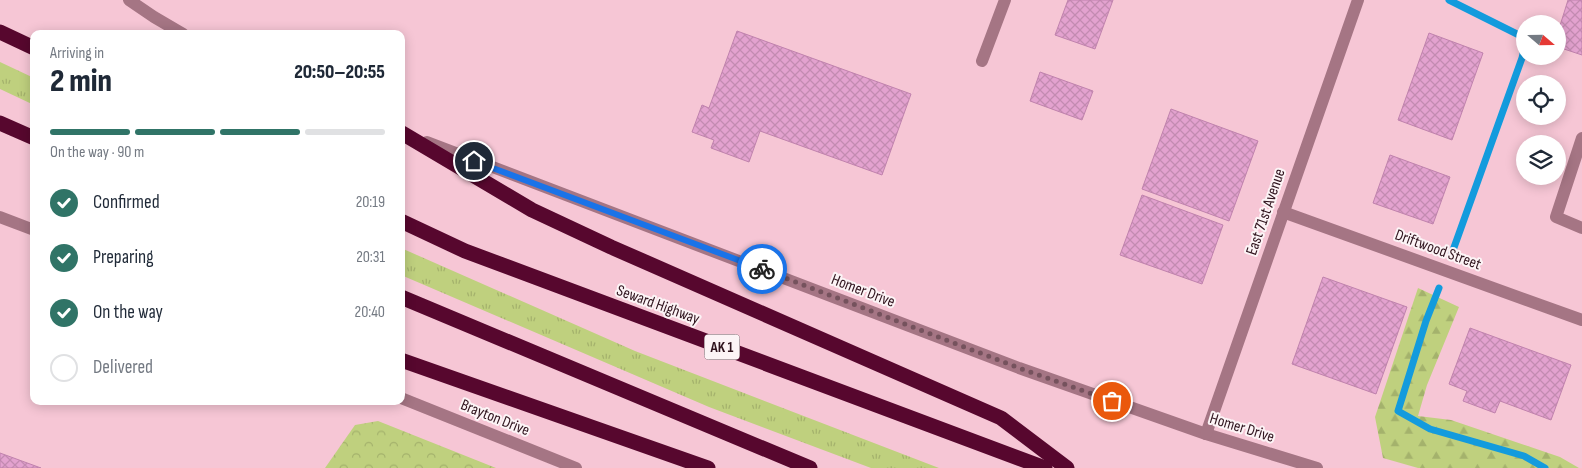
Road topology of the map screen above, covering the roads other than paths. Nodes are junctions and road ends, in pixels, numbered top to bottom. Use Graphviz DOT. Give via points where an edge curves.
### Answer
graph roads {
  1 [pos="129,0"];
  2 [pos="1005,0"];
  3 [pos="1358,0"];
  4 [pos="176,30"];
  5 [pos="0,32"];
  6 [pos="30,46"];
  7 [pos="982,61"];
  8 [pos="0,123"];
  9 [pos="405,133"];
  10 [pos="405,134"];
  11 [pos="30,136"];
  12 [pos="1582,138"];
  13 [pos="1283,212"];
  14 [pos="0,217"];
  15 [pos="405,223"];
  16 [pos="30,228"];
  17 [pos="1582,228"];
  18 [pos="405,299"];
  19 [pos="1582,320"];
  20 [pos="405,361"];
  21 [pos="405,400"];
  22 [pos="1206,434"];
  23 [pos="576,468"];
  24 [pos="708,468"];
  25 [pos="810,468"];
  26 [pos="1045,468"];
  27 [pos="1067,468"];
  28 [pos="1317,468"];
  1 -- 4 [label="street"];
  2 -- 7 [label="street"];
  3 -- 13 [label="street, East 71st Avenue"];
  5 -- 6 [label="highway"];
  8 -- 11 [label="highway"];
  9 -- 22 [label="street, Homer Drive" via="1019,368"];
  10 -- 27 [label="highway" via="532,210 1001,418"];
  12 -- 17 [label="street" via="1556,217"];
  13 -- 19 [label="street, Driftwood Street"];
  13 -- 22 [label="street, East 71st Avenue"];
  14 -- 16 [label="street"];
  15 -- 26 [label="highway, Seward Highway / AK 1" via="465,251"];
  18 -- 25 [label="highway"];
  20 -- 24 [label="highway"];
  21 -- 23 [label="street, Brayton Drive"];
  22 -- 28 [label="street, Homer Drive"];
}
